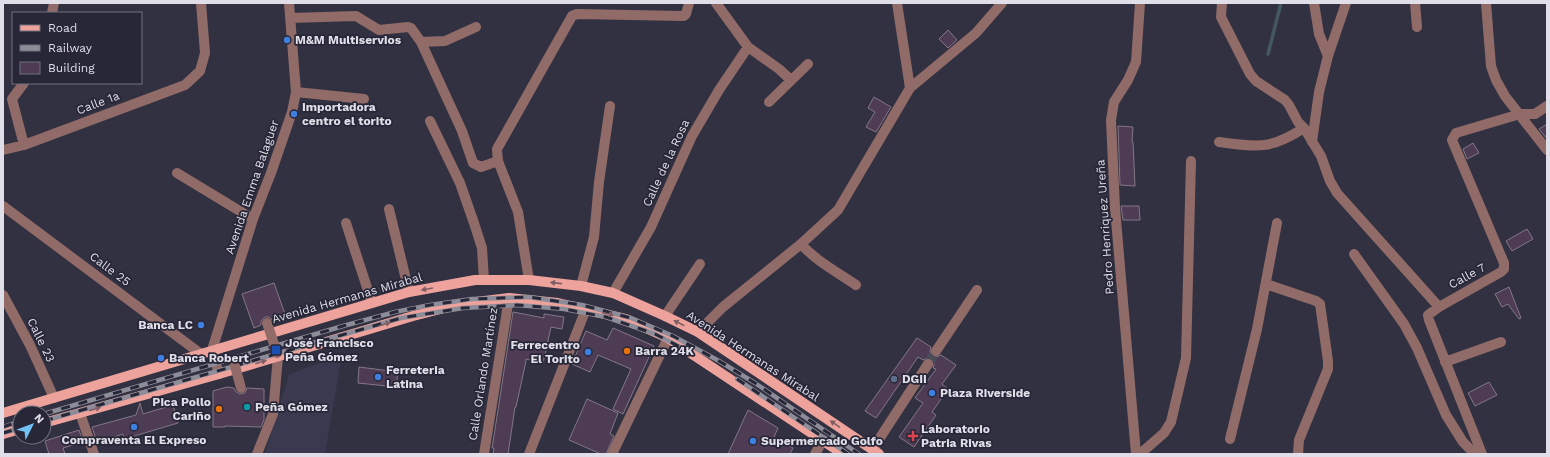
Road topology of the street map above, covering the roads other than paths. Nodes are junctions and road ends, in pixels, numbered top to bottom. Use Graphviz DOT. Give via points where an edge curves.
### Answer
graph roads {
  1 [pos="201,3"];
  2 [pos="289,3"];
  3 [pos="689,3"];
  4 [pos="716,3"];
  5 [pos="897,3"];
  6 [pos="1002,3"];
  7 [pos="1140,3"];
  8 [pos="1222,3"];
  9 [pos="1314,3"];
  10 [pos="1346,3"];
  11 [pos="1415,3"];
  12 [pos="1486,3"];
  13 [pos="290,18"];
  14 [pos="476,27"];
  15 [pos="1417,27"];
  16 [pos="421,42"];
  17 [pos="748,47"];
  18 [pos="1328,56"];
  19 [pos="808,64"];
  20 [pos="791,80"];
  21 [pos="23,84"];
  22 [pos="910,88"];
  23 [pos="296,92"];
  24 [pos="364,99"];
  25 [pos="769,102"];
  26 [pos="610,106"];
  27 [pos="1547,106"];
  28 [pos="1520,114"];
  29 [pos="430,121"];
  30 [pos="1304,128"];
  31 [pos="1219,142"];
  32 [pos="1312,142"];
  33 [pos="24,145"];
  34 [pos="3,150"];
  35 [pos="1547,150"];
  36 [pos="498,161"];
  37 [pos="1191,161"];
  38 [pos="177,173"];
  39 [pos="3,206"];
  40 [pos="389,209"];
  41 [pos="253,219"];
  42 [pos="346,223"];
  43 [pos="1277,223"];
  44 [pos="801,244"];
  45 [pos="1354,254"];
  46 [pos="700,264"];
  47 [pos="484,280"];
  48 [pos="529,280"];
  49 [pos="1266,284"];
  50 [pos="856,285"];
  51 [pos="582,286"];
  52 [pos="977,290"];
  53 [pos="409,292"];
  54 [pos="613,293"];
  55 [pos="3,295"];
  56 [pos="509,298"];
  57 [pos="372,304"];
  58 [pos="1439,307"];
  59 [pos="586,309"];
  60 [pos="665,316"];
  61 [pos="267,323"];
  62 [pos="698,332"];
  63 [pos="668,338"];
  64 [pos="1502,342"];
  65 [pos="212,350"];
  66 [pos="936,351"];
  67 [pos="202,354"];
  68 [pos="278,355"];
  69 [pos="1445,362"];
  70 [pos="928,364"];
  71 [pos="235,366"];
  72 [pos="219,374"];
  73 [pos="242,388"];
  74 [pos="54,398"];
  75 [pos="3,413"];
  76 [pos="80,413"];
  77 [pos="52,421"];
  78 [pos="1230,439"];
  79 [pos="823,440"];
  80 [pos="875,452"];
  81 [pos="94,454"];
  82 [pos="257,454"];
  83 [pos="484,454"];
  84 [pos="529,454"];
  85 [pos="612,454"];
  86 [pos="815,454"];
  87 [pos="843,454"];
  88 [pos="1136,454"];
  89 [pos="1140,454"];
  90 [pos="1298,454"];
  91 [pos="1475,454"];
  92 [pos="1482,454"];
  1 -- 33 [label="street, Calle 1a" via="205,54 200,71 185,85"];
  2 -- 13 [label="street, Avenida Emma Balaguer"];
  3 -- 36 [label="street" via="684,16 573,15 498,146"];
  4 -- 17 [label="street"];
  5 -- 22 [label="street"];
  6 -- 22 [label="street" via="976,33"];
  7 -- 88 [label="street, Pedro Henriquez Ureña" via="1136,62 1114,102 1111,120 1115,208"];
  8 -- 30 [label="street" via="1221,17 1250,74 1256,81 1285,100"];
  9 -- 18 [label="street" via="1319,34"];
  10 -- 18 [label="street"];
  11 -- 15 [label="street"];
  12 -- 28 [label="street" via="1491,66 1505,96"];
  13 -- 16 [label="street" via="356,16 379,30 408,26"];
  13 -- 23 [label="street, Avenida Emma Balaguer"];
  14 -- 16 [label="street" via="445,41"];
  16 -- 36 [label="street" via="462,132 473,163 481,167"];
  17 -- 20 [label="street" via="779,68"];
  17 -- 54 [label="street, Calle de la Rosa" via="692,136 650,227"];
  18 -- 32 [label="street" via="1319,92"];
  19 -- 20 [label="street"];
  20 -- 25 [label="street"];
  21 -- 33 [label="street" via="12,99"];
  22 -- 44 [label="street" via="838,210"];
  23 -- 24 [label="street"];
  23 -- 41 [label="street, Avenida Emma Balaguer" via="292,112"];
  26 -- 51 [label="street" via="594,237"];
  27 -- 28 [label="street" via="1534,114"];
  28 -- 35 [label="street"];
  28 -- 58 [label="street, Calle 7" via="1456,132 1453,136 1452,140 1504,263 1504,269"];
  29 -- 47 [label="street" via="460,183 474,223 482,248"];
  30 -- 31 [label="street" via="1280,142 1263,146"];
  30 -- 32 [label="street"];
  32 -- 58 [label="street" via="1321,156 1337,194"];
  33 -- 34 [label="street, Calle 1a"];
  36 -- 48 [label="street" via="518,212"];
  37 -- 89 [label="street" via="1186,358 1171,422 1164,433"];
  38 -- 41 [label="street"];
  39 -- 67 [label="street, Calle 25"];
  40 -- 53 [label="street"];
  41 -- 65 [label="street, Avenida Emma Balaguer"];
  42 -- 57 [label="street"];
  43 -- 49 [label="street"];
  44 -- 50 [label="street" via="821,262"];
  44 -- 62 [label="street" via="723,307"];
  45 -- 91 [label="street" via="1404,324 1446,415 1463,442"];
  46 -- 60 [label="street"];
  47 -- 48 [label="main road, Avenida Hermanas Mirabal"];
  47 -- 53 [label="main road, Avenida Hermanas Mirabal, one-way"];
  51 -- 48 [label="main road, Avenida Hermanas Mirabal, one-way"];
  49 -- 78 [label="street"];
  49 -- 90 [label="street" via="1320,304 1328,369 1299,440"];
  51 -- 54 [label="main road, Avenida Hermanas Mirabal"];
  52 -- 66 [label="street"];
  53 -- 57 [label="main road, Avenida Hermanas Mirabal"];
  54 -- 60 [label="main road, Avenida Hermanas Mirabal"];
  55 -- 74 [label="street, Calle 23" via="30,345"];
  56 -- 59 [label="main road"];
  68 -- 56 [label="main road, one-way" via="437,309"];
  56 -- 83 [label="street, Calle Orlando Martínez"];
  57 -- 65 [label="main road, Avenida Hermanas Mirabal"];
  58 -- 69 [label="street, Calle 7" via="1428,315"];
  59 -- 63 [label="main road, one-way" via="626,319"];
  59 -- 84 [label="street"];
  62 -- 60 [label="main road, Avenida Hermanas Mirabal, one-way"];
  61 -- 68 [label="street, bridge"];
  80 -- 62 [label="main road, Avenida Hermanas Mirabal, one-way"];
  63 -- 79 [label="main road"];
  63 -- 85 [label="street"];
  64 -- 69 [label="street"];
  65 -- 67 [label="main road, Avenida Hermanas Mirabal"];
  65 -- 72 [label="street"];
  67 -- 74 [label="main road, Avenida Hermanas Mirabal"];
  72 -- 68 [label="main road, one-way"];
  68 -- 82 [label="street" via="273,414"];
  69 -- 92 [label="street, Calle 7"];
  70 -- 80 [label="street"];
  71 -- 73 [label="street, bridge"];
  76 -- 72 [label="main road, one-way"];
  74 -- 75 [label="main road, Avenida Hermanas Mirabal"];
  76 -- 77 [label="main road"];
  76 -- 81 [label="street"];
  79 -- 86 [label="street"];
  79 -- 87 [label="main road"];
}
